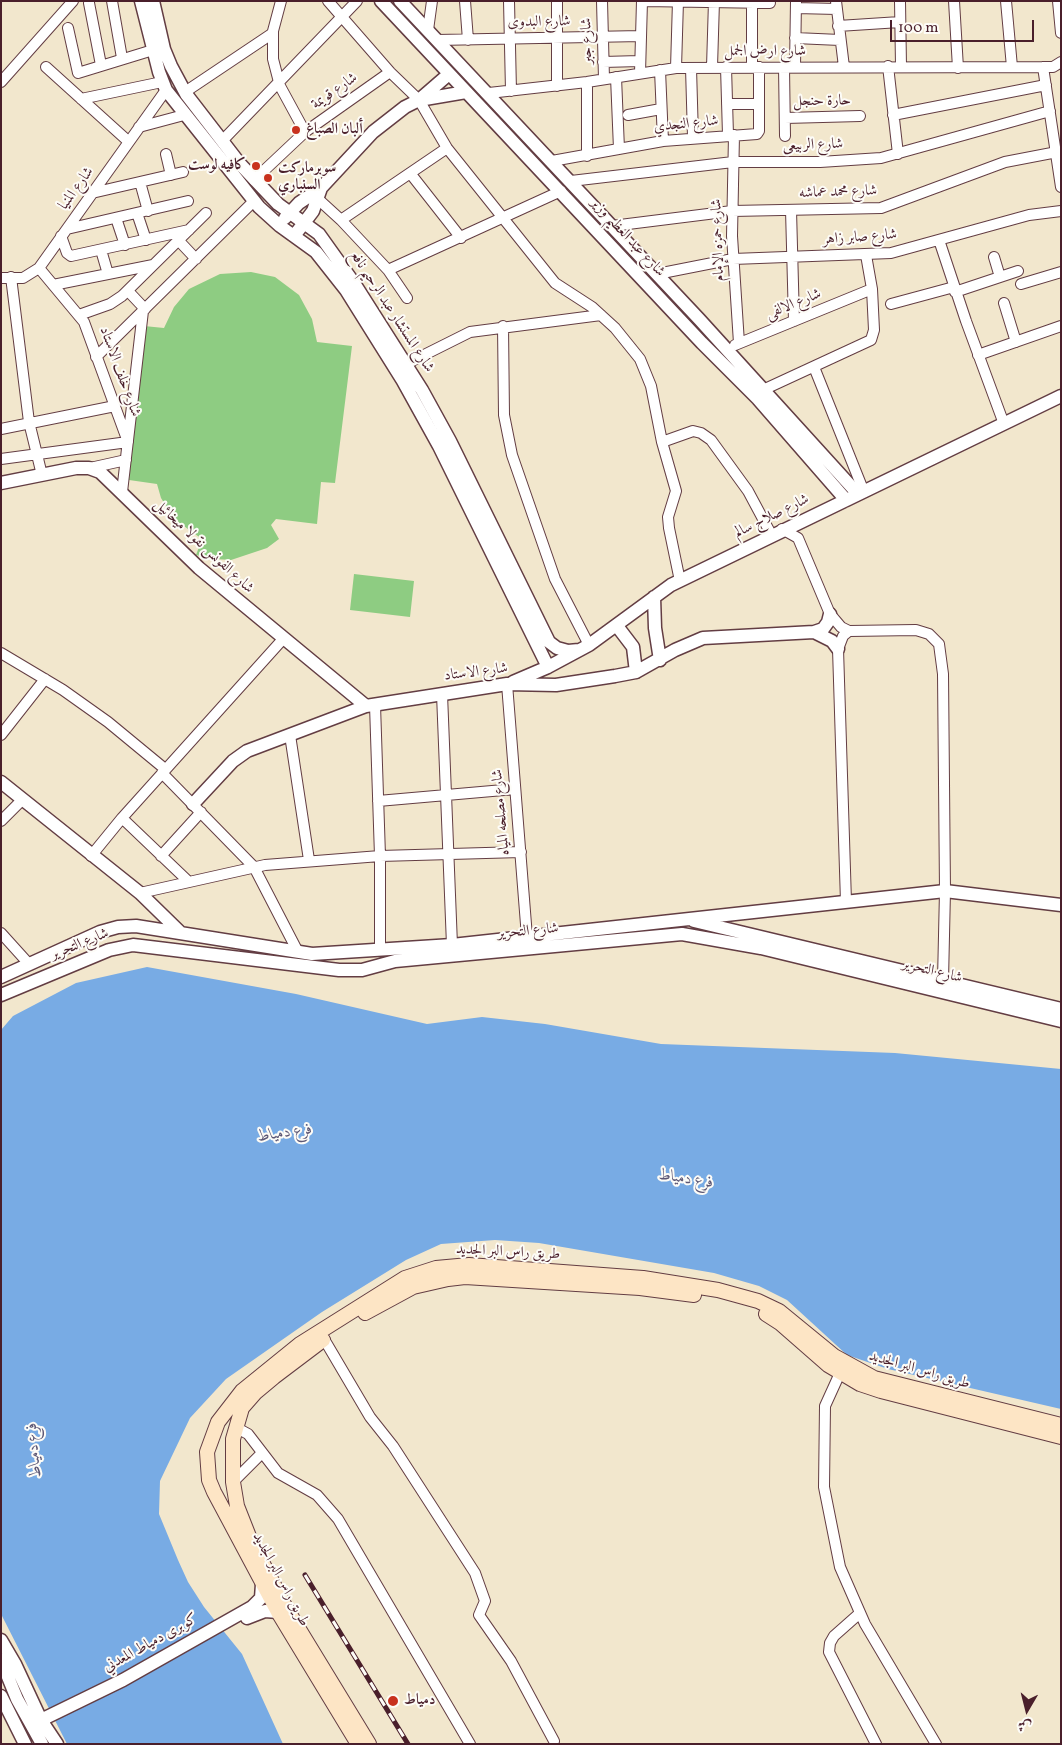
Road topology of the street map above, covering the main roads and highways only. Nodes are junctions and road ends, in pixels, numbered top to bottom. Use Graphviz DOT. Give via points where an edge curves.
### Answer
graph roads {
  1 [pos="600,1281"];
  2 [pos="993,1415"];
  3 [pos="218,1422"];
  4 [pos="1061,1425"];
  5 [pos="235,1428"];
  6 [pos="1061,1437"];
  7 [pos="208,1471"];
  8 [pos="232,1476"];
  9 [pos="358,1744"];
  10 [pos="369,1744"];
  1 -- 2 [label="main road, طريق راس البر الجديد" via="678,1292 757,1310 780,1323 840,1373 881,1391"];
  1 -- 2 [label="main road, طريق راس البر الجديد" via="680,1283 758,1301 789,1317 834,1356 864,1373"];
  1 -- 3 [label="main road, طريق راس البر الجديد" via="469,1265 436,1268 405,1278 283,1357 242,1391"];
  1 -- 5 [label="main road, طريق راس البر الجديد" via="465,1277 439,1280 396,1294 284,1368 242,1408"];
  2 -- 4 [label="main road, طريق راس البر الجديد"];
  2 -- 6 [label="main road, طريق راس البر الجديد"];
  3 -- 5 [label="main road" via="226,1428"];
  3 -- 7 [label="main road, طريق راس البر الجديد" via="209,1442"];
  5 -- 8 [label="main road, طريق راس البر الجديد"];
  7 -- 8 [label="main road" via="219,1464 226,1466"];
  7 -- 9 [label="main road, طريق راس البر الجديد" via="214,1492 262,1584"];
  8 -- 10 [label="main road, طريق راس البر الجديد" via="237,1506 250,1539 286,1608"];
}
